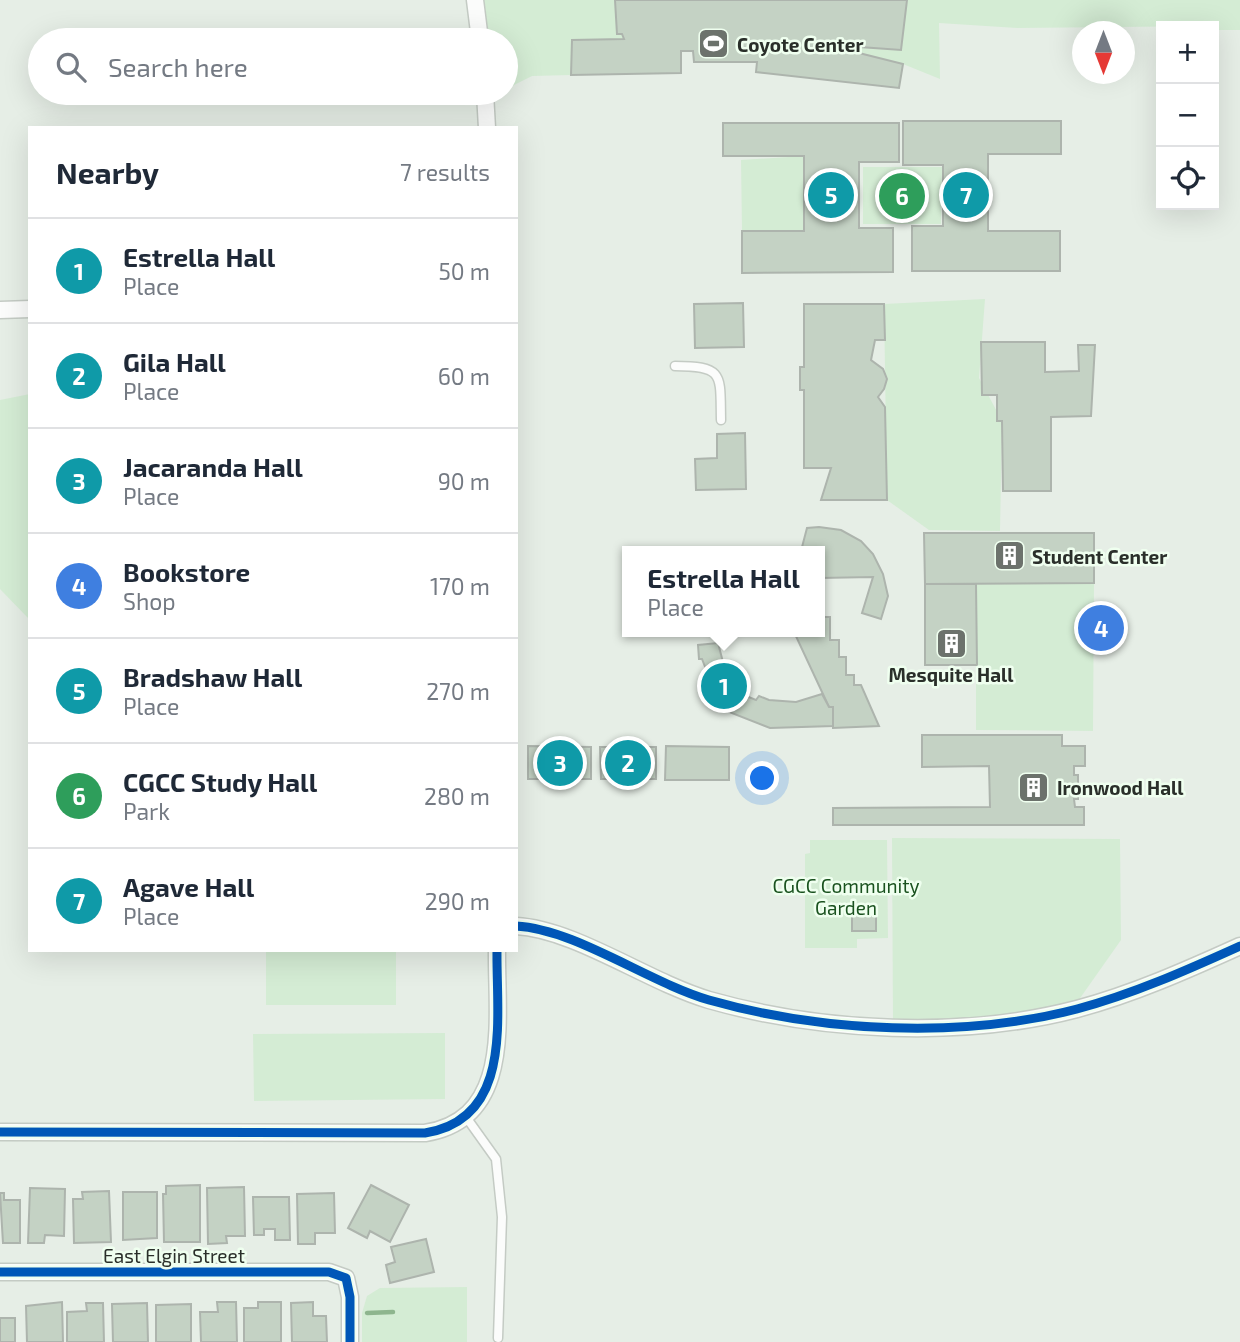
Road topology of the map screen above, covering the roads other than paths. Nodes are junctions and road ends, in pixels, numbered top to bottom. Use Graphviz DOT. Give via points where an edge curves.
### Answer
graph roads {
  1 [pos="475,0"];
  2 [pos="478,28"];
  3 [pos="486,105"];
  4 [pos="487,126"];
  5 [pos="28,309"];
  6 [pos="0,310"];
  7 [pos="675,366"];
  8 [pos="721,420"];
  9 [pos="518,926"];
  10 [pos="1240,946"];
  11 [pos="497,952"];
  12 [pos="466,1117"];
  13 [pos="0,1132"];
  14 [pos="0,1272"];
  15 [pos="498,1338"];
  16 [pos="350,1342"];
  1 -- 2 [label="street"];
  3 -- 4 [label="street"];
  5 -- 6 [label="street"];
  7 -- 8 [label="lane" via="715,371 720,378"];
  9 -- 10 [label="street" via="556,934 707,999 807,1021 943,1029 1073,1010 1164,981"];
  11 -- 12 [label="street" via="495,1065 485,1093"];
  12 -- 13 [label="street" via="443,1130 425,1133"];
  12 -- 15 [label="lane" via="496,1159 502,1217"];
  14 -- 16 [label="street, East Elgin Street" via="329,1272 346,1278"];
}
